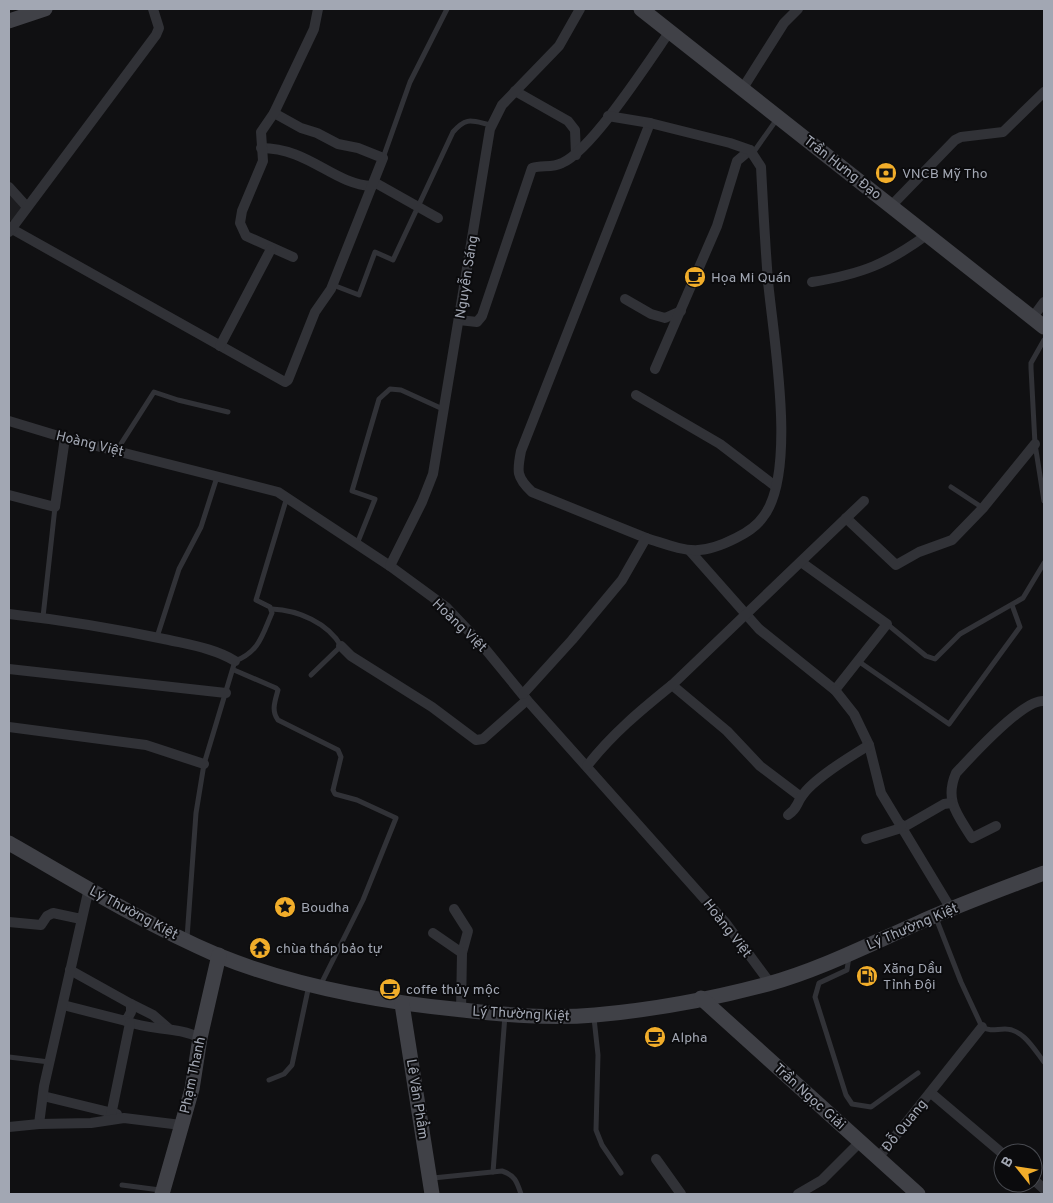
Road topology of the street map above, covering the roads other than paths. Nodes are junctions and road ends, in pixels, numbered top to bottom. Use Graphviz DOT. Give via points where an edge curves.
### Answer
graph roads {
  1 [pos="45,9"];
  2 [pos="153,9"];
  3 [pos="318,9"];
  4 [pos="447,9"];
  5 [pos="580,9"];
  6 [pos="641,9"];
  7 [pos="798,9"];
  8 [pos="16,15"];
  9 [pos="670,31"];
  10 [pos="743,88"];
  11 [pos="515,91"];
  12 [pos="1044,92"];
  13 [pos="274,113"];
  14 [pos="608,116"];
  15 [pos="779,116"];
  16 [pos="650,123"];
  17 [pos="491,125"];
  18 [pos="261,148"];
  19 [pos="751,152"];
  20 [pos="576,155"];
  21 [pos="383,158"];
  22 [pos="373,184"];
  23 [pos="9,188"];
  24 [pos="892,205"];
  25 [pos="418,206"];
  26 [pos="27,207"];
  27 [pos="438,218"];
  28 [pos="10,230"];
  29 [pos="928,234"];
  30 [pos="271,249"];
  31 [pos="293,257"];
  32 [pos="812,282"];
  33 [pos="333,284"];
  34 [pos="625,300"];
  35 [pos="1044,302"];
  36 [pos="682,311"];
  37 [pos="459,320"];
  38 [pos="1039,322"];
  39 [pos="1044,340"];
  40 [pos="220,346"];
  41 [pos="655,369"];
  42 [pos="636,395"];
  43 [pos="445,410"];
  44 [pos="228,412"];
  45 [pos="9,421"];
  46 [pos="65,438"];
  47 [pos="1035,444"];
  48 [pos="116,450"];
  49 [pos="217,475"];
  50 [pos="775,486"];
  51 [pos="951,487"];
  52 [pos="9,495"];
  53 [pos="288,497"];
  54 [pos="864,501"];
  55 [pos="1044,501"];
  56 [pos="55,507"];
  57 [pos="983,508"];
  58 [pos="846,518"];
  59 [pos="646,538"];
  60 [pos="356,544"];
  61 [pos="690,551"];
  62 [pos="801,562"];
  63 [pos="1044,563"];
  64 [pos="390,566"];
  65 [pos="1012,605"];
  66 [pos="272,609"];
  67 [pos="747,613"];
  68 [pos="9,614"];
  69 [pos="43,617"];
  70 [pos="887,624"];
  71 [pos="157,638"];
  72 [pos="341,646"];
  73 [pos="858,660"];
  74 [pos="234,666"];
  75 [pos="9,669"];
  76 [pos="311,675"];
  77 [pos="672,685"];
  78 [pos="835,690"];
  79 [pos="226,693"];
  80 [pos="525,697"];
  81 [pos="1044,701"];
  82 [pos="9,727"];
  83 [pos="869,746"];
  84 [pos="204,764"];
  85 [pos="588,766"];
  86 [pos="801,797"];
  87 [pos="951,803"];
  88 [pos="788,815"];
  89 [pos="903,826"];
  90 [pos="996,826"];
  91 [pos="866,839"];
  92 [pos="9,843"];
  93 [pos="1044,873"];
  94 [pos="89,888"];
  95 [pos="454,909"];
  96 [pos="951,909"];
  97 [pos="935,916"];
  98 [pos="81,919"];
  99 [pos="9,922"];
  100 [pos="433,933"];
  101 [pos="186,940"];
  102 [pos="462,953"];
  103 [pos="849,953"];
  104 [pos="219,955"];
  105 [pos="70,970"];
  106 [pos="770,983"];
  107 [pos="314,986"];
  108 [pos="701,998"];
  109 [pos="131,1004"];
  110 [pos="402,1004"];
  111 [pos="63,1005"];
  112 [pos="461,1010"];
  113 [pos="505,1015"];
  114 [pos="594,1015"];
  115 [pos="128,1022"];
  116 [pos="982,1027"];
  117 [pos="168,1028"];
  118 [pos="200,1038"];
  119 [pos="9,1056"];
  120 [pos="49,1062"];
  121 [pos="1044,1062"];
  122 [pos="918,1073"];
  123 [pos="270,1080"];
  124 [pos="931,1092"];
  125 [pos="43,1096"];
  126 [pos="111,1116"];
  127 [pos="39,1124"];
  128 [pos="181,1125"];
  129 [pos="9,1127"];
  130 [pos="860,1142"];
  131 [pos="993,1145"];
  132 [pos="878,1158"];
  133 [pos="656,1159"];
  134 [pos="493,1172"];
  135 [pos="621,1173"];
  136 [pos="430,1179"];
  137 [pos="122,1185"];
  138 [pos="163,1192"];
  139 [pos="432,1194"];
  140 [pos="521,1194"];
  141 [pos="681,1194"];
  142 [pos="798,1194"];
  143 [pos="918,1194"];
  1 -- 8 [label="street"];
  2 -- 26 [label="street" via="159,28 156,35"];
  3 -- 13 [label="street" via="314,29"];
  4 -- 21 [label="lane" via="410,82"];
  5 -- 11 [label="street, Nguyễn Sáng" via="559,46"];
  6 -- 9 [label="street, Trần Hưng Đạo"];
  7 -- 10 [label="street" via="784,23"];
  9 -- 10 [label="street, Trần Hưng Đạo"];
  9 -- 14 [label="street"];
  10 -- 15 [label="street, Trần Hưng Đạo"];
  11 -- 17 [label="street, Nguyễn Sáng" via="502,104"];
  11 -- 20 [label="street" via="568,121 575,130"];
  12 -- 24 [label="street" via="1003,132 955,140"];
  13 -- 18 [label="street" via="261,132"];
  13 -- 21 [label="street" via="338,144"];
  14 -- 16 [label="street"];
  14 -- 20 [label="street"];
  15 -- 19 [label="lane"];
  15 -- 24 [label="street, Trần Hưng Đạo"];
  16 -- 19 [label="street" via="730,143"];
  16 -- 59 [label="street" via="518,466 520,481 532,492"];
  17 -- 25 [label="lane" via="468,120 461,123 453,132"];
  17 -- 37 [label="street, Nguyễn Sáng"];
  18 -- 22 [label="street" via="295,153 359,185"];
  18 -- 30 [label="street" via="263,161 240,222 246,236"];
  19 -- 36 [label="street" via="737,161 716,226"];
  19 -- 50 [label="street" via="761,167 777,368 781,463"];
  20 -- 37 [label="street" via="550,167 532,168 482,316 477,322"];
  21 -- 22 [label="street"];
  22 -- 25 [label="street"];
  22 -- 33 [label="street"];
  23 -- 26 [label="street"];
  24 -- 29 [label="street, Trần Hưng Đạo"];
  25 -- 27 [label="street"];
  25 -- 33 [label="lane" via="394,260 375,252 359,295"];
  26 -- 28 [label="street"];
  28 -- 40 [label="street"];
  29 -- 32 [label="street" via="881,265 859,273"];
  29 -- 38 [label="street, Trần Hưng Đạo"];
  30 -- 31 [label="street"];
  30 -- 40 [label="street"];
  33 -- 40 [label="street" via="315,312 288,380 284,382"];
  34 -- 36 [label="street" via="665,318"];
  35 -- 38 [label="street"];
  36 -- 41 [label="street"];
  37 -- 43 [label="street, Nguyễn Sáng"];
  39 -- 47 [label="lane" via="1031,363"];
  42 -- 50 [label="street" via="720,444"];
  43 -- 60 [label="lane" via="401,390 390,389 379,398 352,491 374,499"];
  43 -- 64 [label="street, Nguyễn Sáng" via="433,474"];
  44 -- 48 [label="lane" via="154,392"];
  45 -- 46 [label="street, Hoàng Việt"];
  46 -- 48 [label="street, Hoàng Việt"];
  46 -- 56 [label="street"];
  47 -- 55 [label="lane"];
  47 -- 57 [label="street"];
  48 -- 49 [label="street, Hoàng Việt"];
  49 -- 53 [label="street, Hoàng Việt"];
  49 -- 71 [label="lane" via="201,526 179,570"];
  50 -- 61 [label="street" via="764,517 747,532 711,550"];
  51 -- 57 [label="lane"];
  52 -- 56 [label="street"];
  53 -- 60 [label="street, Hoàng Việt"];
  53 -- 66 [label="lane" via="256,600"];
  54 -- 58 [label="street"];
  56 -- 69 [label="lane"];
  57 -- 58 [label="street" via="952,540 896,565"];
  58 -- 62 [label="street"];
  59 -- 61 [label="street"];
  59 -- 80 [label="street" via="622,580"];
  60 -- 64 [label="street, Hoàng Việt"];
  61 -- 67 [label="street"];
  62 -- 67 [label="street"];
  62 -- 70 [label="street"];
  63 -- 65 [label="lane" via="1028,592"];
  64 -- 80 [label="street, Hoàng Việt" via="446,607"];
  65 -- 70 [label="lane" via="960,634 935,659 926,656"];
  65 -- 73 [label="lane" via="1020,627 949,724"];
  66 -- 72 [label="lane" via="288,610 317,622 335,636"];
  66 -- 74 [label="lane" via="258,646"];
  67 -- 77 [label="street"];
  67 -- 78 [label="street" via="759,629"];
  68 -- 69 [label="street"];
  69 -- 71 [label="street"];
  70 -- 73 [label="street"];
  71 -- 74 [label="street" via="227,656"];
  72 -- 76 [label="lane"];
  72 -- 80 [label="street" via="476,740 483,739"];
  73 -- 78 [label="street"];
  74 -- 79 [label="lane"];
  74 -- 107 [label="lane" via="278,690 274,716 278,720 340,753 335,794 396,818 363,900"];
  75 -- 79 [label="street"];
  77 -- 85 [label="street" via="605,743"];
  77 -- 86 [label="street" via="727,731 760,766"];
  78 -- 83 [label="street" via="854,714"];
  79 -- 84 [label="lane"];
  80 -- 85 [label="street, Hoàng Việt"];
  81 -- 87 [label="street" via="1035,703 1007,721 956,773"];
  82 -- 84 [label="street" via="146,746"];
  83 -- 86 [label="street" via="842,761"];
  83 -- 89 [label="street" via="881,792"];
  84 -- 101 [label="lane" via="196,813"];
  85 -- 106 [label="street, Hoàng Việt" via="725,922"];
  86 -- 88 [label="street" via="797,808"];
  87 -- 89 [label="street"];
  87 -- 90 [label="street" via="972,838"];
  89 -- 91 [label="street"];
  89 -- 96 [label="street"];
  92 -- 94 [label="street, Lý Thường Kiệt"];
  93 -- 96 [label="street, Lý Thường Kiệt"];
  94 -- 98 [label="street"];
  94 -- 101 [label="street, Lý Thường Kiệt"];
  95 -- 102 [label="street" via="468,931"];
  96 -- 97 [label="street, Lý Thường Kiệt"];
  97 -- 103 [label="street, Lý Thường Kiệt"];
  97 -- 116 [label="lane"];
  98 -- 99 [label="street" via="53,913 46,916 41,925"];
  98 -- 105 [label="street"];
  100 -- 102 [label="street"];
  101 -- 104 [label="street, Lý Thường Kiệt"];
  102 -- 112 [label="street"];
  103 -- 106 [label="street, Lý Thường Kiệt"];
  103 -- 122 [label="lane" via="847,970 819,984 815,997 846,1095 852,1104 871,1107"];
  104 -- 107 [label="street, Lý Thường Kiệt"];
  104 -- 118 [label="street, Phạm Thanh"];
  105 -- 109 [label="street"];
  105 -- 111 [label="street"];
  106 -- 108 [label="street, Lý Thường Kiệt"];
  107 -- 110 [label="street, Lý Thường Kiệt"];
  107 -- 123 [label="lane" via="292,1065 284,1074"];
  108 -- 114 [label="street, Lý Thường Kiệt" via="668,1006"];
  108 -- 130 [label="street, Trần Ngọc Giải"];
  109 -- 115 [label="street"];
  109 -- 117 [label="street" via="153,1015"];
  110 -- 112 [label="street, Lý Thường Kiệt"];
  110 -- 136 [label="street, Lê Văn Phẩm"];
  111 -- 115 [label="street"];
  111 -- 120 [label="street"];
  112 -- 113 [label="street, Lý Thường Kiệt"];
  113 -- 114 [label="street, Lý Thường Kiệt"];
  113 -- 134 [label="lane"];
  114 -- 135 [label="lane" via="598,1055 596,1130"];
  115 -- 117 [label="street"];
  115 -- 126 [label="street"];
  116 -- 121 [label="lane" via="989,1031 1016,1030"];
  116 -- 124 [label="street, Đỗ Quang"];
  117 -- 118 [label="street"];
  118 -- 128 [label="street, Phạm Thanh" via="192,1089"];
  119 -- 120 [label="lane"];
  120 -- 125 [label="street"];
  124 -- 131 [label="street, Đỗ Quang"];
  124 -- 132 [label="street, Đỗ Quang"];
  125 -- 126 [label="street"];
  125 -- 127 [label="street"];
  126 -- 127 [label="street" via="91,1123"];
  126 -- 128 [label="street"];
  127 -- 129 [label="street"];
  128 -- 138 [label="street, Phạm Thanh"];
  130 -- 132 [label="street, Trần Ngọc Giải"];
  130 -- 142 [label="street" via="822,1180"];
  132 -- 143 [label="street, Trần Ngọc Giải"];
  133 -- 141 [label="street"];
  134 -- 136 [label="lane"];
  134 -- 140 [label="lane" via="510,1174 517,1180"];
  136 -- 139 [label="street, Lê Văn Phẩm"];
  137 -- 138 [label="lane"];
}
